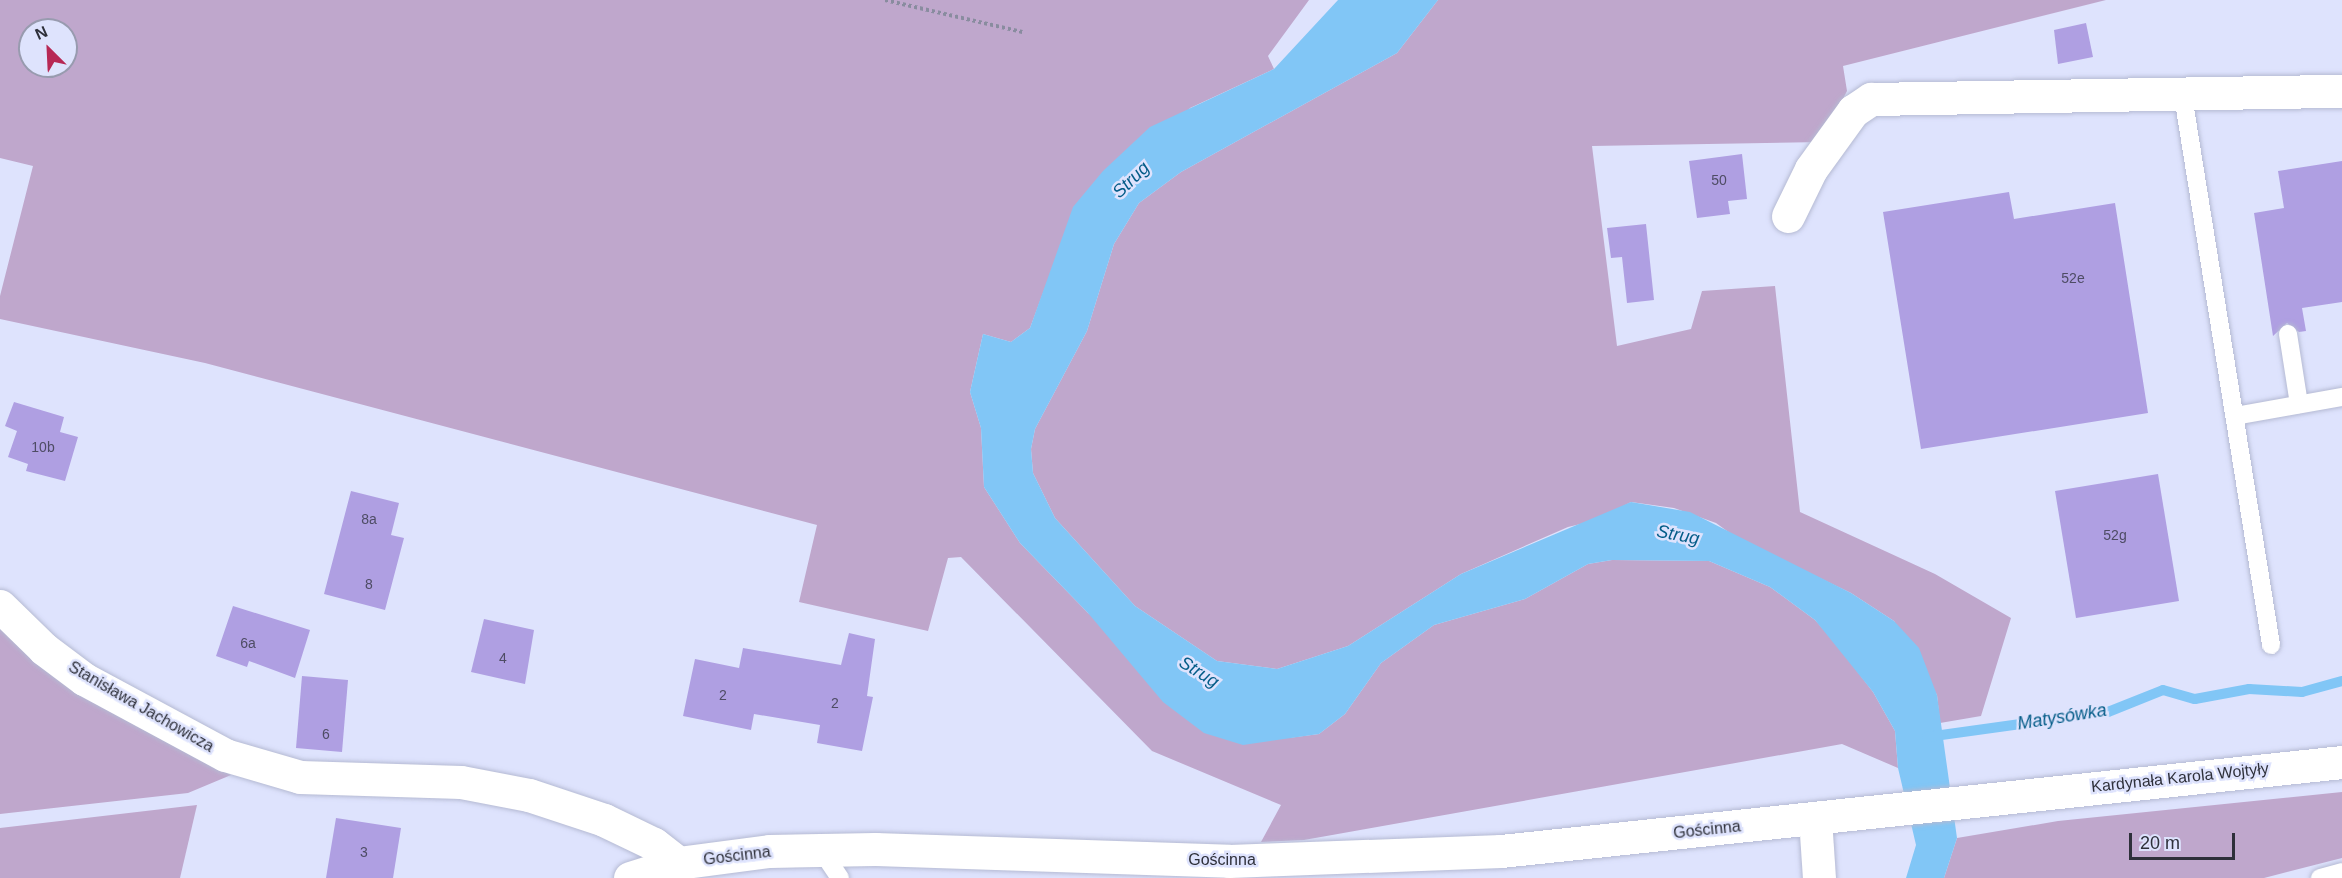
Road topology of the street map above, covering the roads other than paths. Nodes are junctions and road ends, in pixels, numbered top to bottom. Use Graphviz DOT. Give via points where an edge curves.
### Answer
graph roads {
  1 [pos="2342,91"];
  2 [pos="2183,96"];
  3 [pos="1788,216"];
  4 [pos="2288,333"];
  5 [pos="2342,397"];
  6 [pos="2299,405"];
  7 [pos="2235,416"];
  8 [pos="0,606"];
  9 [pos="2271,645"];
  10 [pos="2342,762"];
  11 [pos="2018,796"];
  12 [pos="1815,818"];
  13 [pos="821,850"];
  14 [pos="696,867"];
  15 [pos="2342,872"];
  16 [pos="630,878"];
  17 [pos="840,878"];
  18 [pos="1819,878"];
  19 [pos="2320,878"];
  1 -- 2 [label="street"];
  2 -- 3 [label="street" via="1871,99 1853,111 1811,169"];
  2 -- 7 [label="lane"];
  4 -- 6 [label="lane"];
  5 -- 6 [label="lane"];
  6 -- 7 [label="lane"];
  7 -- 9 [label="lane"];
  8 -- 14 [label="street, Stanisława Jachowicza" via="44,649 84,679 225,755 300,777 461,782 529,795 604,820"];
  10 -- 11 [label="street, Kardynała Karola Wojtyły"];
  11 -- 12 [label="street, Gościnna"];
  12 -- 13 [label="street, Gościnna" via="1547,847 1390,858 1228,861"];
  12 -- 18 [label="street"];
  13 -- 14 [label="street, Gościnna" via="769,851"];
  13 -- 17 [label="lane"];
  14 -- 16 [label="street, Gościnna"];
  15 -- 19 [label="lane"];
}
